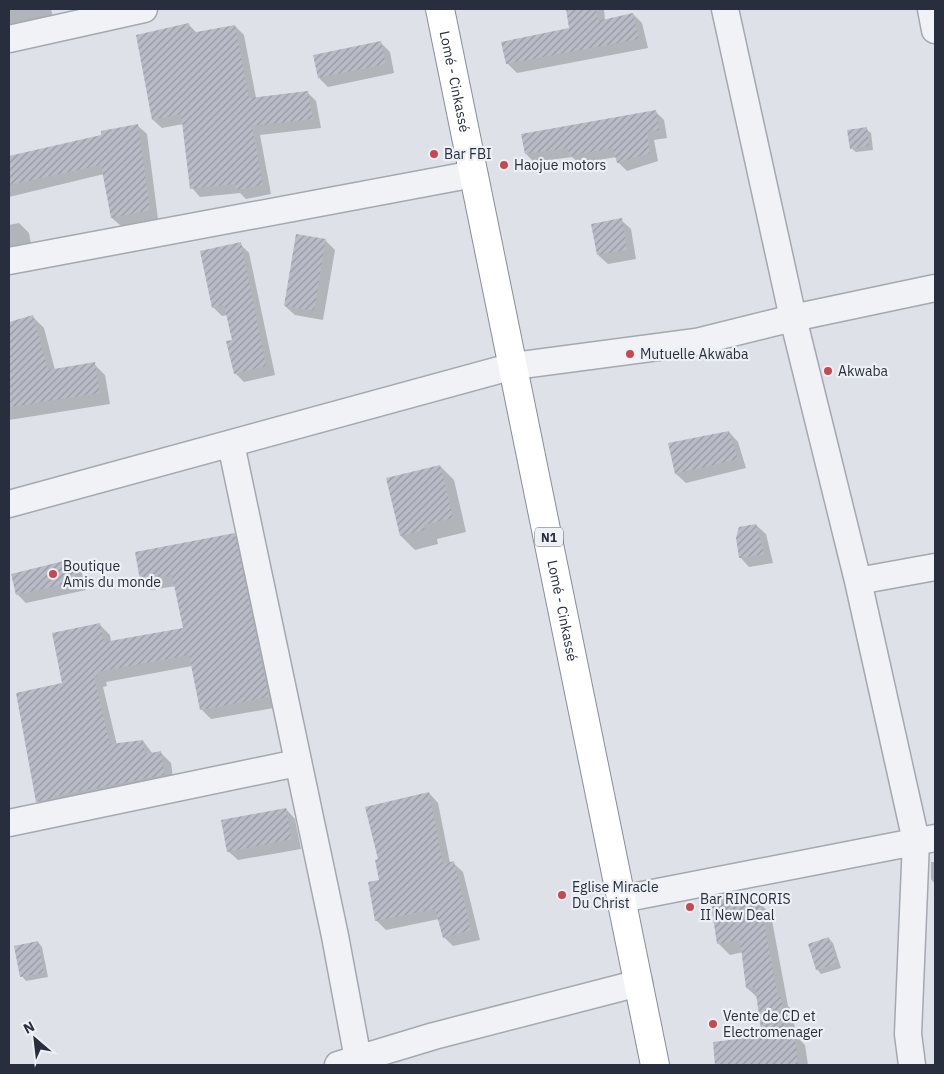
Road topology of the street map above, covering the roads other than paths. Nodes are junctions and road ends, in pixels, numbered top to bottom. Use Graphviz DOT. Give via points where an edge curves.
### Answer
graph roads {
  1 [pos="144,9"];
  2 [pos="440,9"];
  3 [pos="725,9"];
  4 [pos="932,9"];
  5 [pos="935,30"];
  6 [pos="9,38"];
  7 [pos="474,174"];
  8 [pos="9,261"];
  9 [pos="935,288"];
  10 [pos="793,318"];
  11 [pos="514,366"];
  12 [pos="232,444"];
  13 [pos="9,504"];
  14 [pos="935,568"];
  15 [pos="858,582"];
  16 [pos="297,763"];
  17 [pos="9,823"];
  18 [pos="926,840"];
  19 [pos="622,899"];
  20 [pos="639,982"];
  21 [pos="348,1062"];
  22 [pos="656,1065"];
  23 [pos="912,1065"];
  1 -- 6 [label="street"];
  2 -- 7 [label="highway, Lomé - Cinkassé / N1"];
  3 -- 10 [label="street"];
  4 -- 5 [label="street"];
  7 -- 8 [label="street"];
  7 -- 11 [label="highway, Lomé - Cinkassé / N1"];
  9 -- 10 [label="street"];
  10 -- 11 [label="street" via="696,342"];
  10 -- 15 [label="street"];
  11 -- 12 [label="street"];
  11 -- 19 [label="highway, Lomé - Cinkassé / N1"];
  12 -- 13 [label="street"];
  12 -- 16 [label="street"];
  14 -- 15 [label="street"];
  15 -- 18 [label="street"];
  16 -- 17 [label="street"];
  16 -- 21 [label="street" via="335,936"];
  18 -- 19 [label="street"];
  18 -- 23 [label="street" via="908,1034"];
  19 -- 20 [label="highway, Lomé - Cinkassé / N1"];
  20 -- 21 [label="street"];
  20 -- 22 [label="highway, Lomé - Cinkassé / N1"];
}
